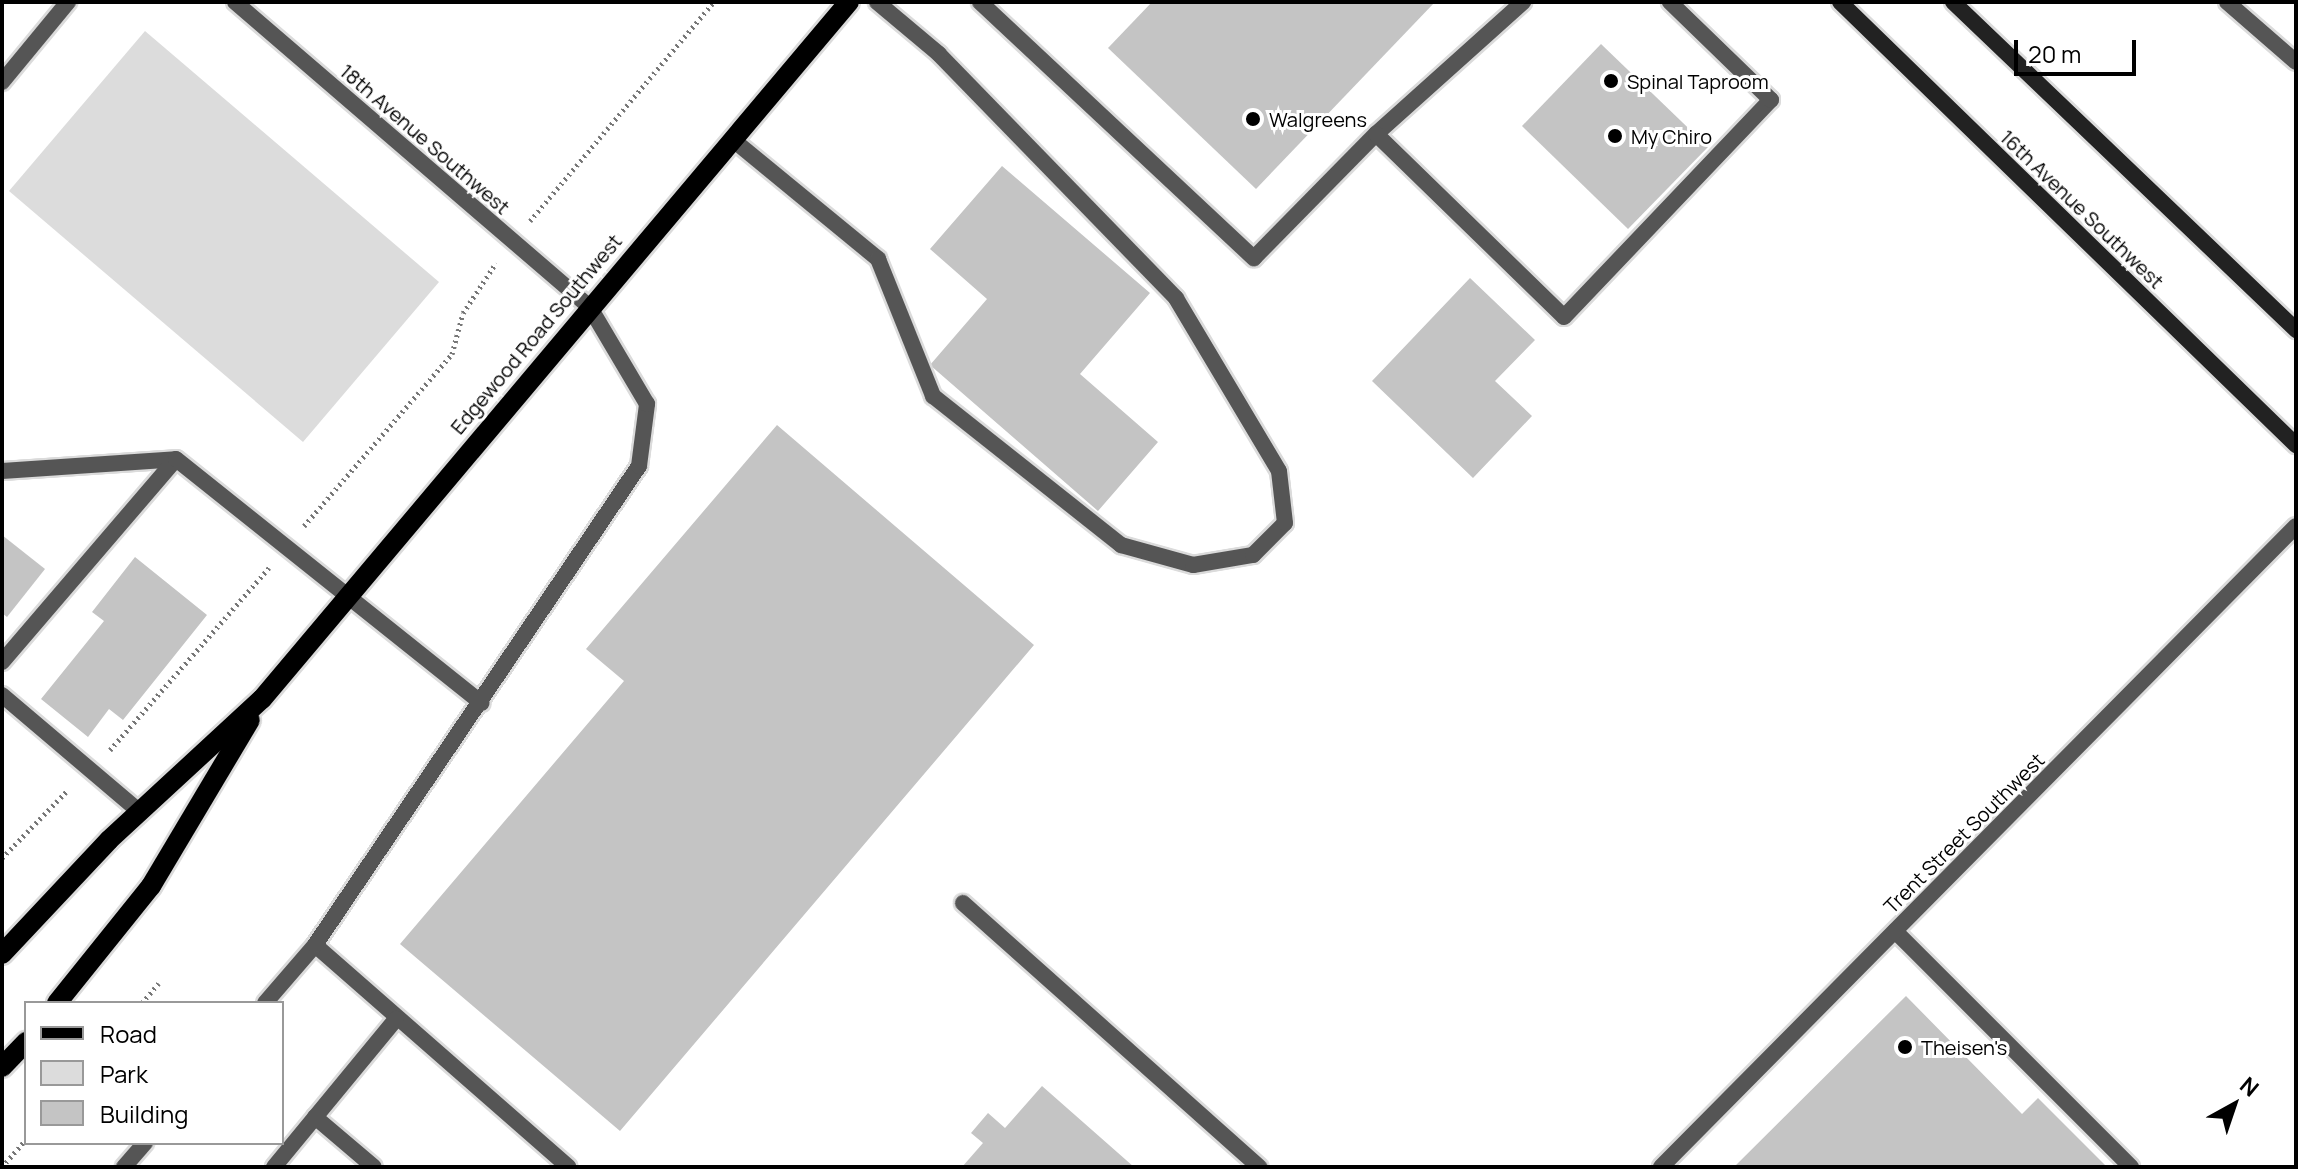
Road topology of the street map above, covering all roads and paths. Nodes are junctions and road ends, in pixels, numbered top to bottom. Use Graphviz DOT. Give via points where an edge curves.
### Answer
graph roads {
  1 [pos="68,2"];
  2 [pos="235,2"];
  3 [pos="714,2"];
  4 [pos="849,2"];
  5 [pos="877,2"];
  6 [pos="980,2"];
  7 [pos="1523,2"];
  8 [pos="1670,2"];
  9 [pos="1840,2"];
  10 [pos="1953,2"];
  11 [pos="2227,2"];
  12 [pos="2296,62"];
  13 [pos="2,82"];
  14 [pos="1376,134"];
  15 [pos="732,139"];
  16 [pos="514,241"];
  17 [pos="589,306"];
  18 [pos="2296,330"];
  19 [pos="2296,445"];
  20 [pos="176,459"];
  21 [pos="2,471"];
  22 [pos="2296,526"];
  23 [pos="286,547"];
  24 [pos="347,597"];
  25 [pos="5,653"];
  26 [pos="2,695"];
  27 [pos="262,699"];
  28 [pos="482,703"];
  29 [pos="89,769"];
  30 [pos="140,812"];
  31 [pos="2,858"];
  32 [pos="963,903"];
  33 [pos="1895,931"];
  34 [pos="5,944"];
  35 [pos="315,945"];
  36 [pos="159,983"];
  37 [pos="59,1001"];
  38 [pos="144,1001"];
  39 [pos="267,1001"];
  40 [pos="396,1019"];
  41 [pos="24,1044"];
  42 [pos="2,1067"];
  43 [pos="315,1117"];
  44 [pos="24,1141"];
  45 [pos="143,1145"];
  46 [pos="2,1167"];
  47 [pos="124,1167"];
  48 [pos="274,1167"];
  49 [pos="374,1167"];
  50 [pos="569,1167"];
  51 [pos="1259,1167"];
  52 [pos="1661,1167"];
  53 [pos="2131,1167"];
  1 -- 13 [label="street"];
  2 -- 16 [label="street, 18th Avenue Southwest"];
  3 -- 16 [label="path"];
  4 -- 15 [label="main road, Edgewood Road Southwest"];
  5 -- 15 [label="street" via="939,54 1176,298 1279,471 1285,523 1253,555 1193,565 1121,545 933,396 878,259"];
  6 -- 14 [label="street" via="1254,258"];
  7 -- 14 [label="street"];
  8 -- 14 [label="street" via="1771,100 1564,317"];
  9 -- 19 [label="main road, 16th Avenue Southwest"];
  10 -- 18 [label="main road"];
  11 -- 12 [label="street"];
  15 -- 17 [label="main road, Edgewood Road Southwest"];
  16 -- 17 [label="street, 18th Avenue Southwest"];
  16 -- 23 [label="path" via="477,285 452,354"];
  17 -- 24 [label="main road, Edgewood Road Southwest"];
  17 -- 28 [label="street, 18th Avenue Southwest" via="647,404 639,466"];
  20 -- 21 [label="street"];
  20 -- 23 [label="street"];
  20 -- 25 [label="street"];
  22 -- 33 [label="street, Trent Street Southwest"];
  23 -- 24 [label="street"];
  23 -- 29 [label="path"];
  24 -- 27 [label="main road, Edgewood Road Southwest"];
  24 -- 28 [label="street"];
  26 -- 29 [label="street"];
  27 -- 30 [label="main road, Edgewood Road Southwest"];
  27 -- 37 [label="main road, Edgewood Road Southwest" via="151,886"];
  28 -- 35 [label="street, 18th Avenue Southwest"];
  29 -- 30 [label="street"];
  29 -- 31 [label="path"];
  30 -- 34 [label="main road, Edgewood Road Southwest"];
  32 -- 51 [label="street"];
  33 -- 52 [label="street, Trent Street Southwest"];
  33 -- 53 [label="street"];
  35 -- 39 [label="street, 18th Avenue Southwest"];
  35 -- 40 [label="street"];
  36 -- 38 [label="path"];
  40 -- 43 [label="street"];
  40 -- 50 [label="street"];
  41 -- 42 [label="main road"];
  43 -- 48 [label="street"];
  43 -- 49 [label="street"];
  44 -- 46 [label="path"];
  45 -- 47 [label="street"];
}
